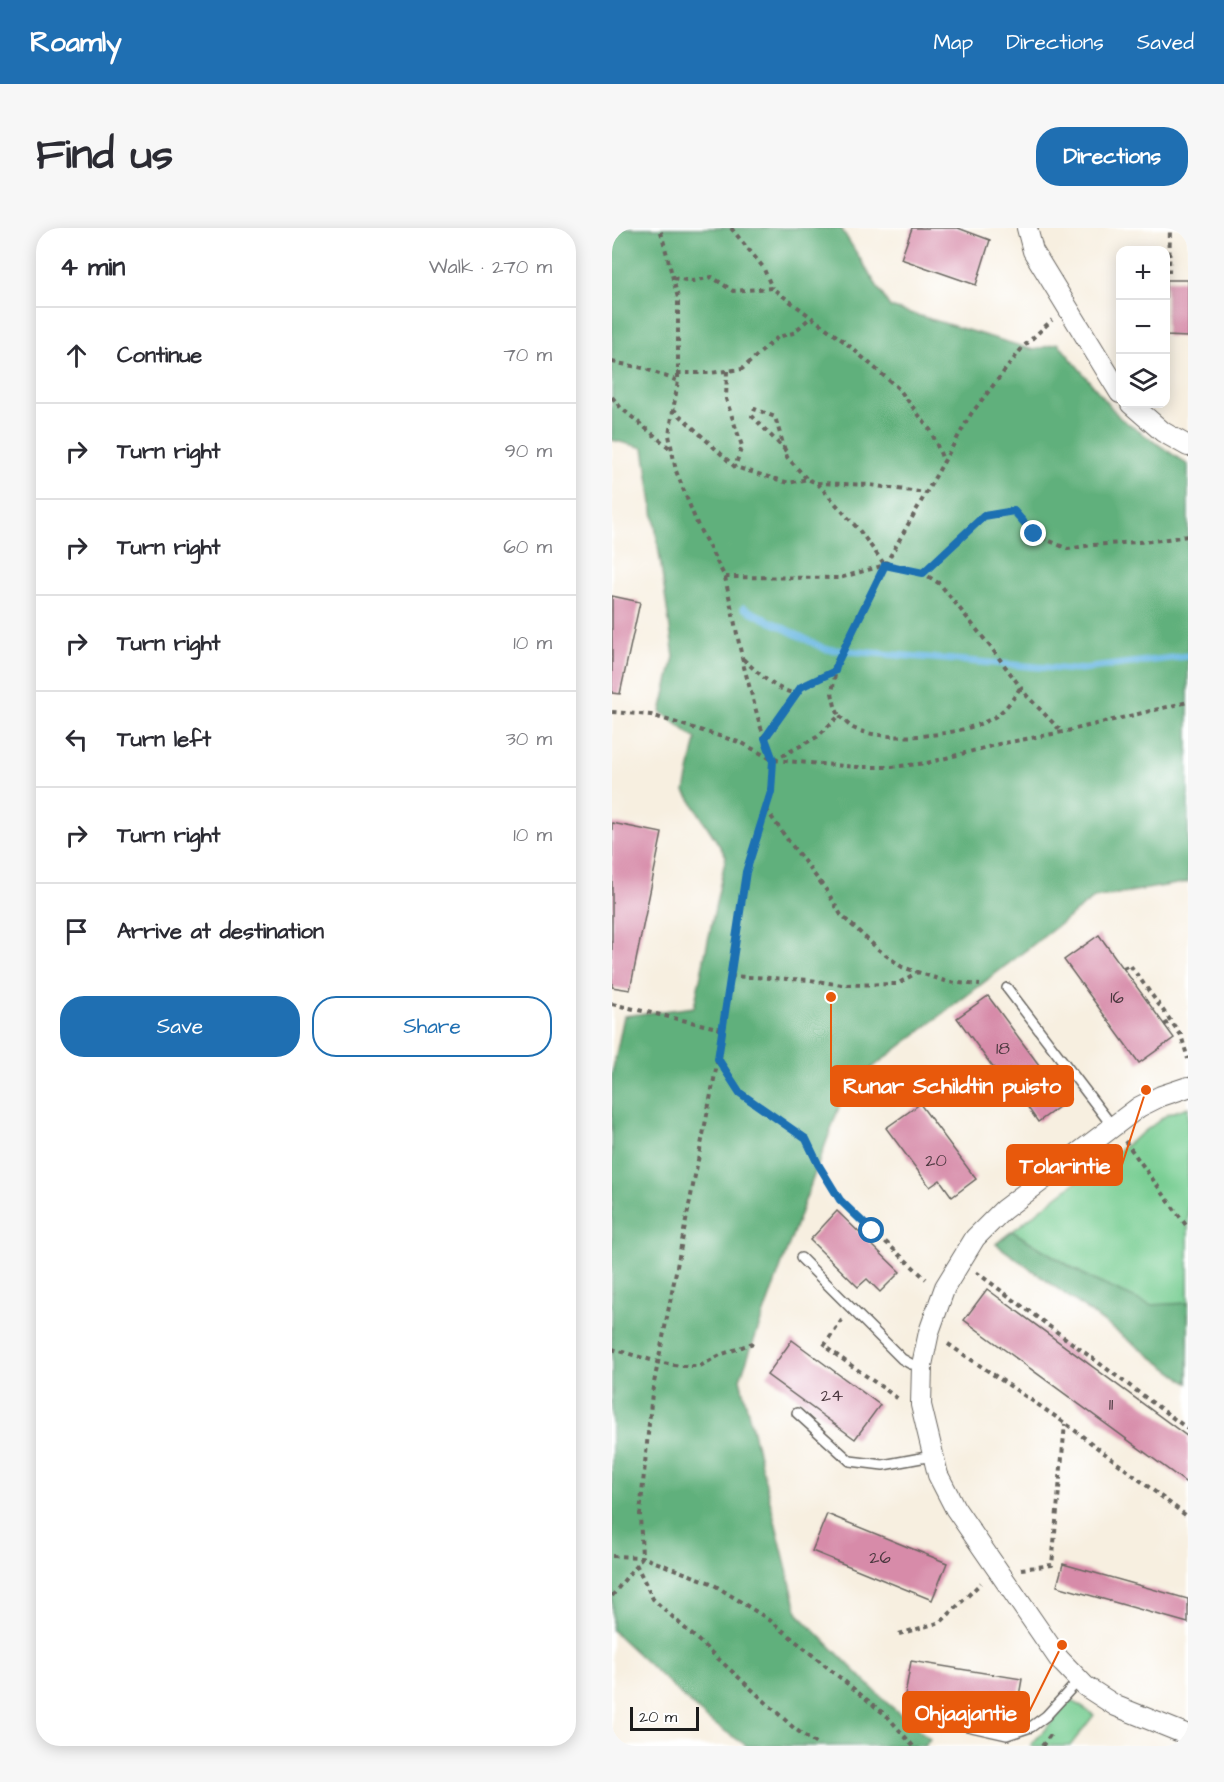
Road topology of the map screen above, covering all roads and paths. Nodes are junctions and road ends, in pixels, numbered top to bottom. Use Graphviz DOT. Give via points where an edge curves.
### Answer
graph roads {
  1 [pos="660,228"];
  2 [pos="731,228"];
  3 [pos="1027,228"];
  4 [pos="1170,228"];
  5 [pos="1170,246"];
  6 [pos="673,278"];
  7 [pos="772,288"];
  8 [pos="1067,308"];
  9 [pos="811,317"];
  10 [pos="612,362"];
  11 [pos="727,371"];
  12 [pos="677,373"];
  13 [pos="678,381"];
  14 [pos="1116,387"];
  15 [pos="612,397"];
  16 [pos="1136,408"];
  17 [pos="673,409"];
  18 [pos="1188,446"];
  19 [pos="672,451"];
  20 [pos="786,451"];
  21 [pos="944,462"];
  22 [pos="735,467"];
  23 [pos="807,479"];
  24 [pos="817,483"];
  25 [pos="926,493"];
  26 [pos="1188,536"];
  27 [pos="885,565"];
  28 [pos="923,573"];
  29 [pos="726,577"];
  30 [pos="742,659"];
  31 [pos="835,671"];
  32 [pos="1021,688"];
  33 [pos="796,694"];
  34 [pos="1188,702"];
  35 [pos="612,712"];
  36 [pos="840,716"];
  37 [pos="1063,732"];
  38 [pos="765,738"];
  39 [pos="773,760"];
  40 [pos="765,808"];
  41 [pos="1123,968"];
  42 [pos="918,972"];
  43 [pos="730,976"];
  44 [pos="980,986"];
  45 [pos="1007,988"];
  46 [pos="612,1004"];
  47 [pos="1171,1021"];
  48 [pos="1164,1025"];
  49 [pos="722,1029"];
  50 [pos="718,1059"];
  51 [pos="1188,1059"];
  52 [pos="1188,1087"];
  53 [pos="1113,1127"];
  54 [pos="1188,1228"];
  55 [pos="801,1258"];
  56 [pos="959,1262"];
  57 [pos="929,1280"];
  58 [pos="851,1308"];
  59 [pos="928,1332"];
  60 [pos="753,1343"];
  61 [pos="612,1349"];
  62 [pos="658,1362"];
  63 [pos="922,1365"];
  64 [pos="921,1405"];
  65 [pos="797,1413"];
  66 [pos="1065,1424"];
  67 [pos="1188,1429"];
  68 [pos="932,1456"];
  69 [pos="1188,1517"];
  70 [pos="612,1556"];
  71 [pos="642,1557"];
  72 [pos="636,1564"];
  73 [pos="999,1573"];
  74 [pos="612,1596"];
  75 [pos="899,1634"];
  76 [pos="1079,1680"];
  77 [pos="945,1721"];
  78 [pos="1188,1735"];
  79 [pos="819,1746"];
  80 [pos="913,1746"];
  1 -- 6 [label="path"];
  2 -- 7 [label="path" via="763,267"];
  3 -- 8 [label="street" via="1033,251"];
  4 -- 5 [label="path"];
  6 -- 7 [label="path" via="693,281 712,277 733,291"];
  6 -- 12 [label="path" via="678,297"];
  7 -- 9 [label="path"];
  8 -- 14 [label="street"];
  8 -- 21 [label="path" via="1023,347 971,414"];
  9 -- 11 [label="path" via="793,333 778,337 742,369"];
  9 -- 21 [label="path" via="899,389 931,431"];
  10 -- 13 [label="path"];
  11 -- 12 [label="path"];
  11 -- 22 [label="path" via="726,399 742,446"];
  12 -- 13 [label="path"];
  13 -- 17 [label="path"];
  15 -- 19 [label="path"];
  16 -- 18 [label="street" via="1163,432"];
  17 -- 19 [label="path" via="669,435"];
  17 -- 22 [label="path"];
  19 -- 29 [label="path" via="698,526"];
  20 -- 20 [label="path" via="775,417 754,409 752,416"];
  20 -- 23 [label="path"];
  21 -- 25 [label="path"];
  22 -- 23 [label="path" via="789,483"];
  23 -- 24 [label="path"];
  24 -- 25 [label="path"];
  24 -- 27 [label="path"];
  25 -- 27 [label="path"];
  26 -- 28 [label="path" via="1068,549 1034,534 1014,511 984,516"];
  27 -- 28 [label="path"];
  27 -- 29 [label="path" via="840,578"];
  27 -- 31 [label="path"];
  28 -- 32 [label="path" via="940,584"];
  29 -- 30 [label="path"];
  30 -- 33 [label="path" via="773,685"];
  30 -- 38 [label="path"];
  31 -- 33 [label="path" via="801,687"];
  31 -- 36 [label="path" via="832,693"];
  32 -- 36 [label="path" via="997,716 949,732 888,737 850,727"];
  32 -- 37 [label="path"];
  33 -- 38 [label="path"];
  34 -- 37 [label="path"];
  35 -- 39 [label="path" via="651,715 742,743"];
  36 -- 39 [label="path" via="817,737"];
  37 -- 39 [label="path" via="927,763 892,767"];
  38 -- 39 [label="path"];
  39 -- 40 [label="path" via="771,792"];
  40 -- 42 [label="path" via="841,915 902,968"];
  40 -- 43 [label="path" via="746,872"];
  41 -- 47 [label="path" via="1130,964"];
  42 -- 43 [label="path" via="897,984 842,985"];
  42 -- 44 [label="path" via="948,982"];
  43 -- 49 [label="path"];
  45 -- 53 [label="lane"];
  46 -- 49 [label="path"];
  47 -- 48 [label="path"];
  47 -- 51 [label="path" via="1181,1035"];
  49 -- 50 [label="path"];
  50 -- 57 [label="path" via="740,1093 806,1139 840,1200"];
  50 -- 62 [label="path"];
  52 -- 53 [label="street" via="1138,1107"];
  53 -- 54 [label="path"];
  53 -- 56 [label="street" via="1003,1210 975,1238"];
  55 -- 58 [label="lane"];
  56 -- 59 [label="street"];
  56 -- 67 [label="path"];
  58 -- 63 [label="lane" via="902,1359"];
  58 -- 64 [label="path" via="824,1346 902,1402"];
  59 -- 63 [label="street"];
  59 -- 66 [label="path"];
  60 -- 62 [label="path" via="700,1366"];
  61 -- 62 [label="path"];
  62 -- 71 [label="path" via="640,1514"];
  63 -- 64 [label="street"];
  64 -- 68 [label="street"];
  65 -- 68 [label="lane" via="850,1461 883,1465"];
  66 -- 69 [label="path"];
  66 -- 73 [label="path" via="1052,1565"];
  68 -- 73 [label="street" via="955,1508"];
  70 -- 71 [label="path"];
  71 -- 72 [label="path"];
  71 -- 80 [label="path" via="711,1583 771,1621 888,1717"];
  72 -- 74 [label="path"];
  72 -- 79 [label="path" via="653,1599 795,1729"];
  73 -- 75 [label="path" via="985,1579 941,1622"];
  73 -- 76 [label="street" via="1059,1659"];
  76 -- 77 [label="lane" via="1046,1716 1031,1727 1007,1735"];
  76 -- 78 [label="street" via="1116,1706"];
}
